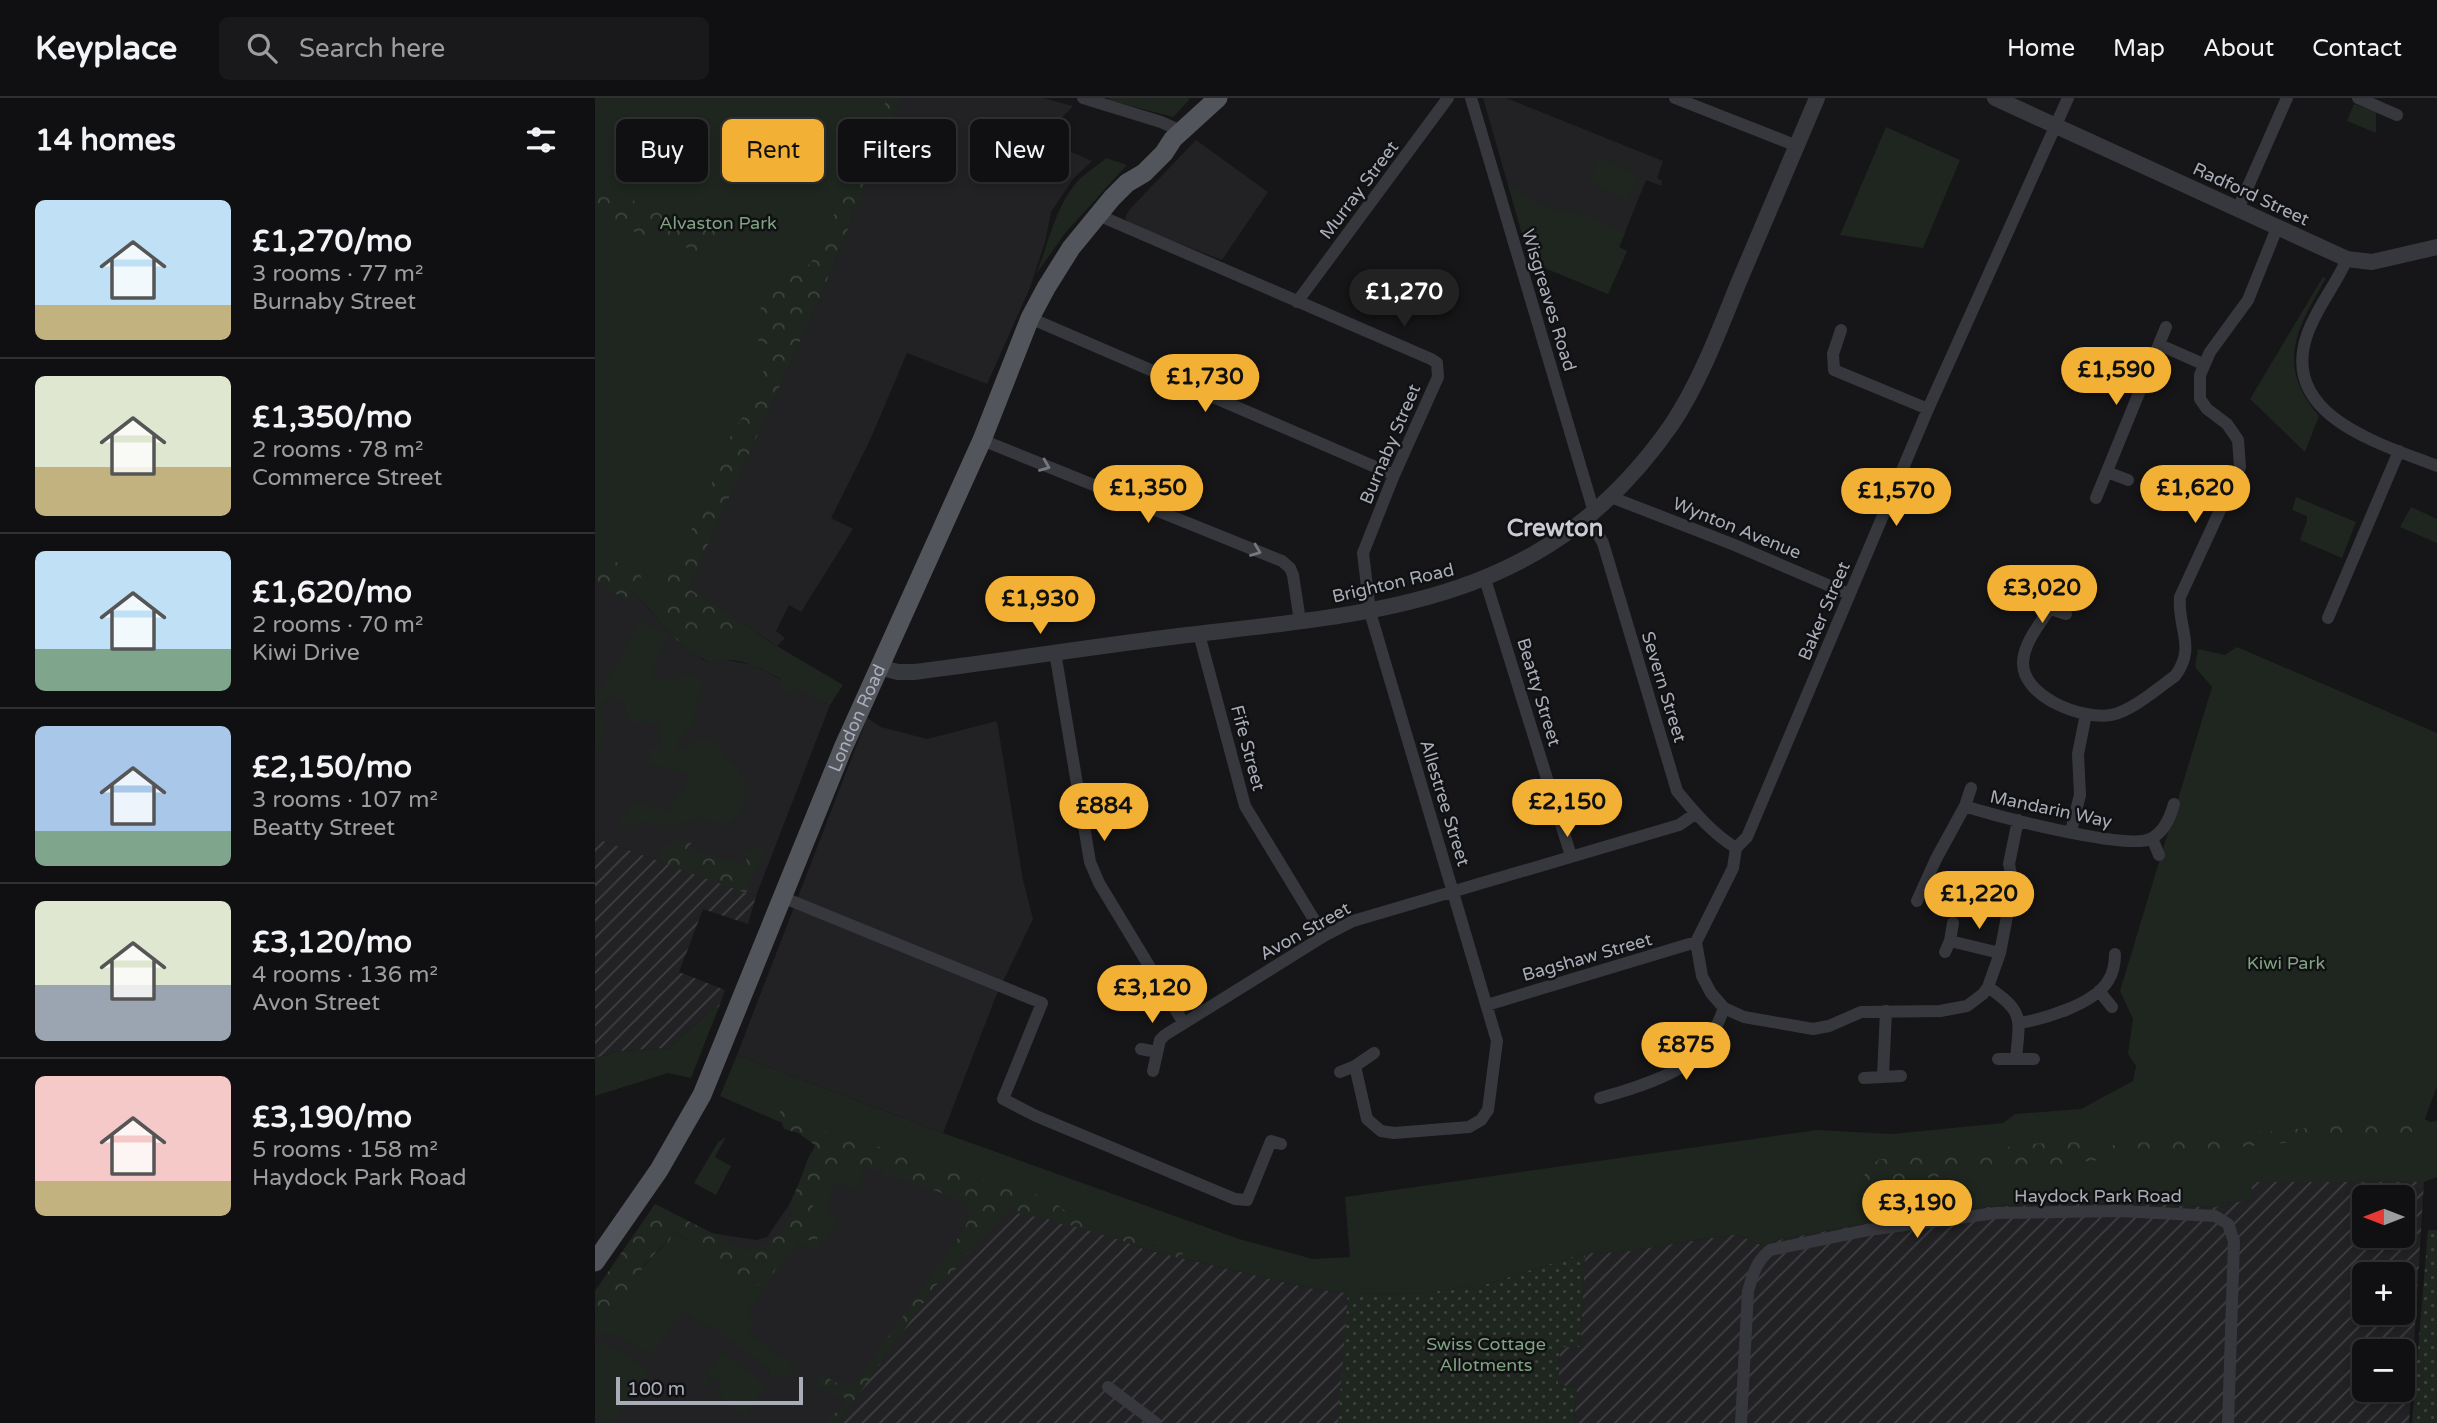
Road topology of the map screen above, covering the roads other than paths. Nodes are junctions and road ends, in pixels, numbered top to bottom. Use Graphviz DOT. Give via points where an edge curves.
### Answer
graph roads {
  1 [pos="1083,98"];
  2 [pos="1218,98"];
  3 [pos="1448,98"];
  4 [pos="1471,98"];
  5 [pos="1675,98"];
  6 [pos="1817,98"];
  7 [pos="1995,98"];
  8 [pos="2067,98"];
  9 [pos="2287,98"];
  10 [pos="2358,98"];
  11 [pos="2397,115"];
  12 [pos="2056,125"];
  13 [pos="1177,135"];
  14 [pos="1797,146"];
  15 [pos="2238,209"];
  16 [pos="1098,215"];
  17 [pos="2277,228"];
  18 [pos="2437,247"];
  19 [pos="2347,259"];
  20 [pos="1297,302"];
  21 [pos="1030,318"];
  22 [pos="2166,327"];
  23 [pos="1841,330"];
  24 [pos="2160,345"];
  25 [pos="2203,364"];
  26 [pos="1927,409"];
  27 [pos="982,440"];
  28 [pos="2399,451"];
  29 [pos="2437,466"];
  30 [pos="2107,472"];
  31 [pos="1394,475"];
  32 [pos="2127,480"];
  33 [pos="1611,496"];
  34 [pos="2096,498"];
  35 [pos="1591,515"];
  36 [pos="1485,579"];
  37 [pos="1849,594"];
  38 [pos="2030,601"];
  39 [pos="2049,610"];
  40 [pos="1370,612"];
  41 [pos="2066,614"];
  42 [pos="2327,618"];
  43 [pos="1300,621"];
  44 [pos="1199,634"];
  45 [pos="1055,652"];
  46 [pos="878,667"];
  47 [pos="2086,714"];
  48 [pos="1971,788"];
  49 [pos="2174,804"];
  50 [pos="1965,806"];
  51 [pos="1695,814"];
  52 [pos="2018,820"];
  53 [pos="2071,831"];
  54 [pos="2152,838"];
  55 [pos="1736,848"];
  56 [pos="2159,855"];
  57 [pos="1571,856"];
  58 [pos="1924,885"];
  59 [pos="1453,892"];
  60 [pos="1941,894"];
  61 [pos="782,897"];
  62 [pos="1917,901"];
  63 [pos="1953,923"];
  64 [pos="1324,936"];
  65 [pos="1696,942"];
  66 [pos="2000,953"];
  67 [pos="2115,954"];
  68 [pos="1987,987"];
  69 [pos="2099,991"];
  70 [pos="1487,1005"];
  71 [pos="2112,1007"];
  72 [pos="1724,1008"];
  73 [pos="1886,1011"];
  74 [pos="1183,1022"];
  75 [pos="2019,1023"];
  76 [pos="1142,1049"];
  77 [pos="1157,1052"];
  78 [pos="1374,1054"];
  79 [pos="2016,1058"];
  80 [pos="1998,1059"];
  81 [pos="2034,1059"];
  82 [pos="1355,1066"];
  83 [pos="1153,1071"];
  84 [pos="1340,1072"];
  85 [pos="1883,1076"];
  86 [pos="1901,1076"];
  87 [pos="1864,1079"];
  88 [pos="1600,1098"];
  89 [pos="1282,1144"];
  90 [pos="595,1262"];
  91 [pos="1108,1387"];
  92 [pos="1156,1423"];
  93 [pos="1741,1423"];
  94 [pos="2228,1423"];
  1 -- 13 [label="street" via="1140,115"];
  2 -- 13 [label="main road, London Road"];
  3 -- 20 [label="street, Murray Street"];
  4 -- 35 [label="street, Wisgreaves Road"];
  5 -- 14 [label="street"];
  6 -- 14 [label="street, Brighton Road"];
  7 -- 12 [label="street, Radford Street"];
  8 -- 12 [label="street, Baker Street"];
  9 -- 15 [label="street"];
  10 -- 11 [label="street"];
  12 -- 15 [label="street, Radford Street"];
  12 -- 26 [label="street, Baker Street"];
  13 -- 16 [label="main road, London Road" via="1136,167"];
  14 -- 33 [label="street, Brighton Road" via="1692,389 1671,424"];
  15 -- 17 [label="street, Radford Street"];
  16 -- 20 [label="street, Burnaby Street"];
  16 -- 21 [label="main road, London Road" via="1058,268"];
  17 -- 19 [label="street, Radford Street"];
  17 -- 25 [label="street" via="2248,300"];
  18 -- 19 [label="street, Radford Street" via="2372,262"];
  19 -- 28 [label="street" via="2306,336 2306,384 2333,420"];
  20 -- 31 [label="street, Burnaby Street" via="1437,363 1437,377"];
  21 -- 27 [label="main road, London Road"];
  21 -- 31 [label="street"];
  22 -- 24 [label="street"];
  23 -- 26 [label="street" via="1833,354 1834,370"];
  24 -- 25 [label="street"];
  24 -- 30 [label="street"];
  25 -- 47 [label="street" via="2200,399 2238,440 2240,467 2181,597 2187,646 2183,663 2175,676 2127,709 2111,715"];
  26 -- 37 [label="street, Baker Street"];
  27 -- 43 [label="street, one-way" via="1282,561 1293,575"];
  27 -- 46 [label="main road, London Road"];
  28 -- 29 [label="street"];
  28 -- 42 [label="street"];
  30 -- 32 [label="street"];
  30 -- 34 [label="street"];
  31 -- 40 [label="street, Burnaby Street" via="1363,553"];
  33 -- 35 [label="street, Brighton Road"];
  33 -- 37 [label="street, Wynton Avenue"];
  35 -- 36 [label="street, Brighton Road"];
  35 -- 51 [label="street, Severn Street" via="1677,791"];
  36 -- 40 [label="street, Brighton Road"];
  36 -- 57 [label="street, Beatty Street"];
  37 -- 55 [label="street, Baker Street" via="1747,837"];
  38 -- 39 [label="street"];
  39 -- 41 [label="street"];
  39 -- 47 [label="street" via="2027,646 2026,677 2044,696"];
  40 -- 43 [label="street, Brighton Road"];
  40 -- 59 [label="street, Allestree Street"];
  43 -- 44 [label="street, Brighton Road"];
  44 -- 45 [label="street, Brighton Road"];
  44 -- 64 [label="street, Fife Street" via="1245,806"];
  45 -- 46 [label="street, Brighton Road" via="914,672"];
  45 -- 74 [label="street" via="1094,872"];
  46 -- 61 [label="main road, London Road"];
  47 -- 53 [label="street" via="2078,754 2080,795"];
  48 -- 50 [label="street"];
  49 -- 54 [label="street" via="2170,818"];
  50 -- 52 [label="street, Mandarin Way"];
  50 -- 58 [label="street, Mandarin Way"];
  51 -- 55 [label="street, Severn Street"];
  51 -- 57 [label="street, Avon Street" via="1679,825"];
  52 -- 53 [label="street, Mandarin Way"];
  52 -- 66 [label="street" via="2009,864 2013,885"];
  53 -- 54 [label="street, Mandarin Way" via="2103,840"];
  54 -- 56 [label="street"];
  55 -- 65 [label="street, Baker Street" via="1733,868"];
  57 -- 59 [label="street, Avon Street"];
  58 -- 60 [label="street"];
  58 -- 62 [label="street, Mandarin Way"];
  59 -- 64 [label="street, Avon Street" via="1353,921"];
  59 -- 70 [label="street, Allestree Street"];
  61 -- 89 [label="street" via="1042,1003 1003,1099 1036,1116 1235,1199 1247,1200 1271,1141"];
  61 -- 90 [label="main road, London Road" via="702,1095 659,1170"];
  63 -- 66 [label="street" via="1947,946"];
  64 -- 74 [label="street, Avon Street"];
  65 -- 70 [label="street, Bagshaw Street"];
  65 -- 72 [label="street" via="1705,984"];
  66 -- 68 [label="street"];
  67 -- 69 [label="street" via="2111,977"];
  68 -- 73 [label="street" via="1978,999 1960,1008"];
  68 -- 75 [label="street" via="2010,1004"];
  69 -- 71 [label="street"];
  69 -- 75 [label="street" via="2055,1014"];
  70 -- 82 [label="street, Allestree Street" via="1497,1055 1488,1110 1475,1124 1381,1131 1367,1119"];
  72 -- 73 [label="street" via="1744,1017 1813,1029 1861,1012"];
  72 -- 88 [label="street" via="1700,1054 1636,1088"];
  73 -- 85 [label="street"];
  74 -- 77 [label="street, Avon Street" via="1160,1040"];
  75 -- 79 [label="street"];
  76 -- 77 [label="street"];
  77 -- 83 [label="street, Avon Street"];
  78 -- 82 [label="street"];
  79 -- 80 [label="street"];
  79 -- 81 [label="street"];
  82 -- 84 [label="street"];
  85 -- 86 [label="street"];
  85 -- 87 [label="street"];
  91 -- 92 [label="street"];
  93 -- 94 [label="street, Haydock Park Road" via="1748,1291 1753,1271 1770,1250 1868,1230 1996,1213 2119,1211 2215,1216 2228,1224 2234,1241"];
}
